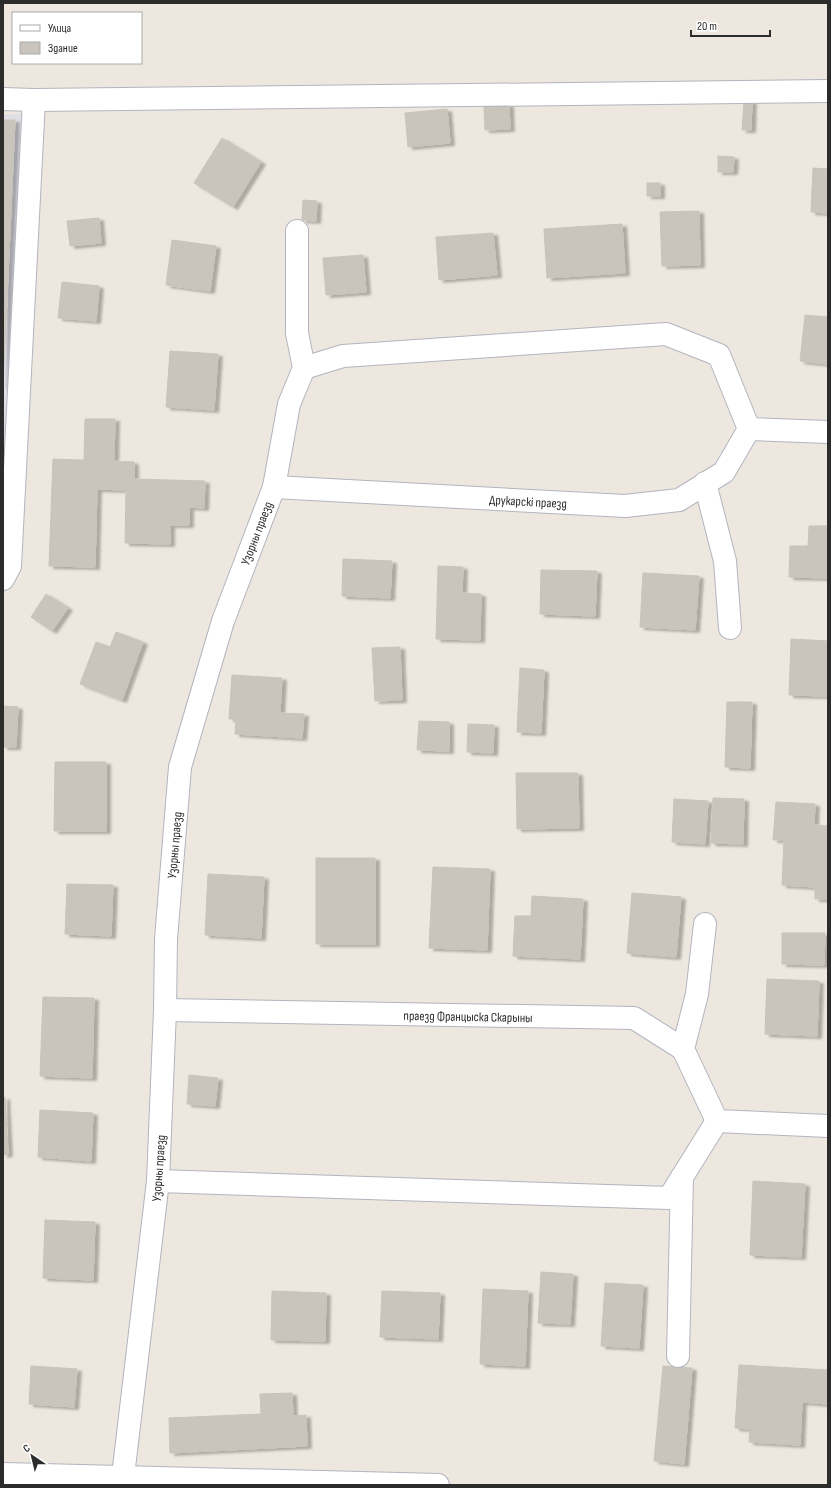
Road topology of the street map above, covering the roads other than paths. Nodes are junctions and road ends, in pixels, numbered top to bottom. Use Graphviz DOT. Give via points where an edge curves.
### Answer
graph roads {
  1 [pos="828,91"];
  2 [pos="3,99"];
  3 [pos="34,100"];
  4 [pos="298,231"];
  5 [pos="304,368"];
  6 [pos="749,429"];
  7 [pos="828,432"];
  8 [pos="705,484"];
  9 [pos="274,487"];
  10 [pos="3,579"];
  11 [pos="730,628"];
  12 [pos="705,924"];
  13 [pos="165,1010"];
  14 [pos="683,1049"];
  15 [pos="717,1121"];
  16 [pos="828,1126"];
  17 [pos="682,1177"];
  18 [pos="158,1181"];
  19 [pos="678,1356"];
  20 [pos="3,1474"];
  21 [pos="123,1476"];
  22 [pos="438,1485"];
  1 -- 3 [label="street"];
  2 -- 3 [label="street"];
  3 -- 10 [label="street" via="10,566"];
  4 -- 5 [label="street" via="297,333"];
  5 -- 6 [label="street" via="343,356 666,334 719,355"];
  5 -- 9 [label="street, Узорны праезд" via="289,404"];
  6 -- 7 [label="street"];
  6 -- 8 [label="street, Друкарскі праезд" via="724,472"];
  8 -- 9 [label="street, Друкарскі праезд" via="679,500 625,506"];
  8 -- 11 [label="street" via="725,562"];
  9 -- 13 [label="street, Узорны праезд" via="223,621 180,767 166,939"];
  12 -- 14 [label="street" via="698,994"];
  13 -- 14 [label="street, праезд Францыска Скарыны" via="634,1018"];
  13 -- 18 [label="street, Узорны праезд"];
  14 -- 15 [label="street"];
  15 -- 16 [label="street"];
  15 -- 17 [label="street"];
  17 -- 18 [label="street" via="669,1198"];
  17 -- 19 [label="street"];
  18 -- 21 [label="street, Узорны праезд"];
  20 -- 21 [label="street"];
  21 -- 22 [label="street"];
}
